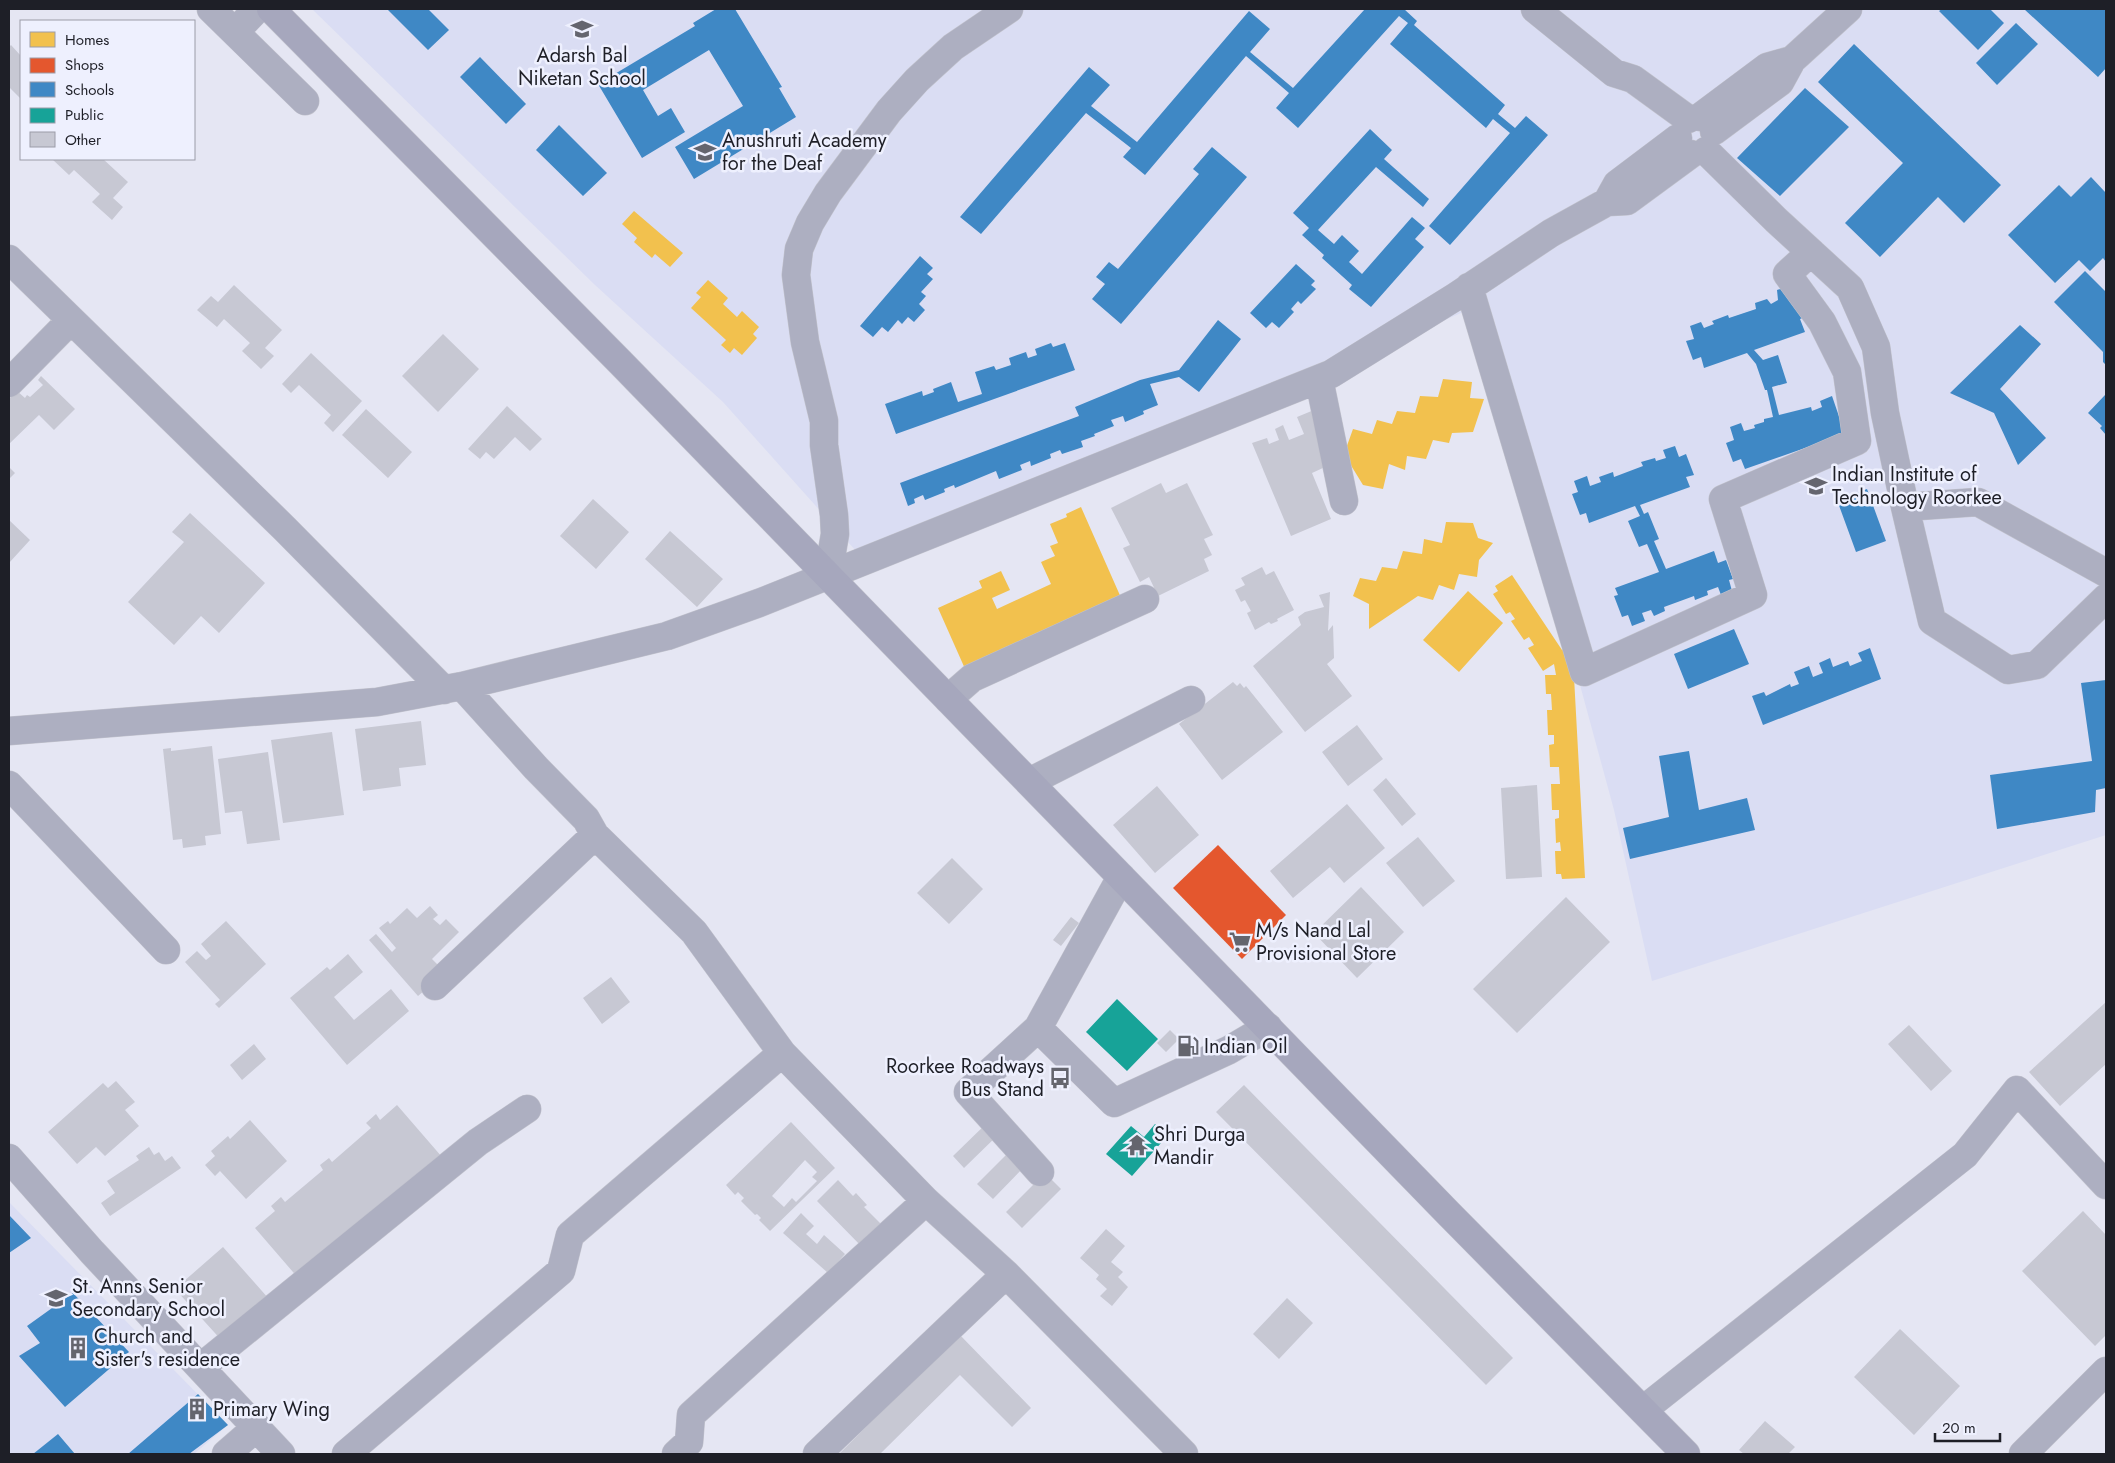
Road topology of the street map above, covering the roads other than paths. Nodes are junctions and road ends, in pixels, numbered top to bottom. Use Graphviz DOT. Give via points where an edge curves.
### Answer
graph roads {
  1 [pos="211,9"];
  2 [pos="257,9"];
  3 [pos="271,9"];
  4 [pos="1009,9"];
  5 [pos="1535,9"];
  6 [pos="1848,9"];
  7 [pos="235,32"];
  8 [pos="305,101"];
  9 [pos="1694,135"];
  10 [pos="1810,252"];
  11 [pos="9,259"];
  12 [pos="1462,292"];
  13 [pos="71,320"];
  14 [pos="1319,380"];
  15 [pos="9,382"];
  16 [pos="1344,500"];
  17 [pos="1905,508"];
  18 [pos="2106,573"];
  19 [pos="828,575"];
  20 [pos="2106,598"];
  21 [pos="1145,599"];
  22 [pos="453,688"];
  23 [pos="948,699"];
  24 [pos="1191,700"];
  25 [pos="9,731"];
  26 [pos="1029,782"];
  27 [pos="9,785"];
  28 [pos="595,835"];
  29 [pos="1121,877"];
  30 [pos="166,950"];
  31 [pos="435,986"];
  32 [pos="1268,1027"];
  33 [pos="1038,1028"];
  34 [pos="782,1052"];
  35 [pos="527,1110"];
  36 [pos="9,1158"];
  37 [pos="1040,1172"];
  38 [pos="2106,1185"];
  39 [pos="926,1200"];
  40 [pos="1006,1274"];
  41 [pos="201,1367"];
  42 [pos="2106,1371"];
  43 [pos="1643,1410"];
  44 [pos="257,1427"];
  45 [pos="226,1454"];
  46 [pos="281,1454"];
  47 [pos="346,1454"];
  48 [pos="676,1454"];
  49 [pos="817,1454"];
  50 [pos="1184,1454"];
  51 [pos="1686,1454"];
  52 [pos="2023,1454"];
  1 -- 7 [label="street"];
  2 -- 7 [label="street"];
  3 -- 19 [label="main road"];
  4 -- 19 [label="street" via="953,47 889,111 828,193 799,249 796,275 805,342 824,421 824,445 834,515 835,534"];
  5 -- 9 [label="street" via="1614,73 1622,92"];
  6 -- 9 [label="street" via="1792,60 1767,67"];
  7 -- 8 [label="street"];
  9 -- 10 [label="street"];
  9 -- 12 [label="street" via="1627,201 1607,202 1551,233"];
  10 -- 12 [label="street" via="1787,274 1822,322 1847,372 1857,441 1723,499 1753,596 1584,672"];
  10 -- 17 [label="street" via="1850,288 1876,347"];
  11 -- 13 [label="street"];
  12 -- 14 [label="street"];
  13 -- 15 [label="street"];
  13 -- 22 [label="street"];
  14 -- 16 [label="street"];
  14 -- 19 [label="street"];
  17 -- 18 [label="street" via="1978,502"];
  17 -- 20 [label="street" via="1932,621 2008,670 2037,665"];
  19 -- 22 [label="street" via="667,636"];
  19 -- 23 [label="main road"];
  21 -- 23 [label="street" via="972,678"];
  22 -- 25 [label="street" via="377,702"];
  22 -- 28 [label="street" via="586,819"];
  23 -- 26 [label="main road"];
  24 -- 26 [label="street"];
  26 -- 29 [label="main road"];
  27 -- 30 [label="street"];
  28 -- 31 [label="street"];
  28 -- 34 [label="street" via="694,932"];
  29 -- 32 [label="main road"];
  29 -- 33 [label="street"];
  32 -- 33 [label="street" via="1229,1050 1114,1102"];
  32 -- 43 [label="main road"];
  33 -- 37 [label="street" via="968,1092"];
  34 -- 39 [label="street"];
  34 -- 47 [label="street" via="570,1235 561,1271"];
  35 -- 41 [label="street" via="478,1142"];
  36 -- 41 [label="street"];
  38 -- 43 [label="street" via="2017,1090 1965,1155"];
  39 -- 40 [label="street"];
  39 -- 48 [label="street" via="691,1415 689,1442"];
  40 -- 49 [label="street"];
  40 -- 50 [label="street"];
  41 -- 44 [label="street"];
  42 -- 52 [label="street"];
  43 -- 51 [label="main road"];
  44 -- 45 [label="street"];
  44 -- 46 [label="street"];
}
